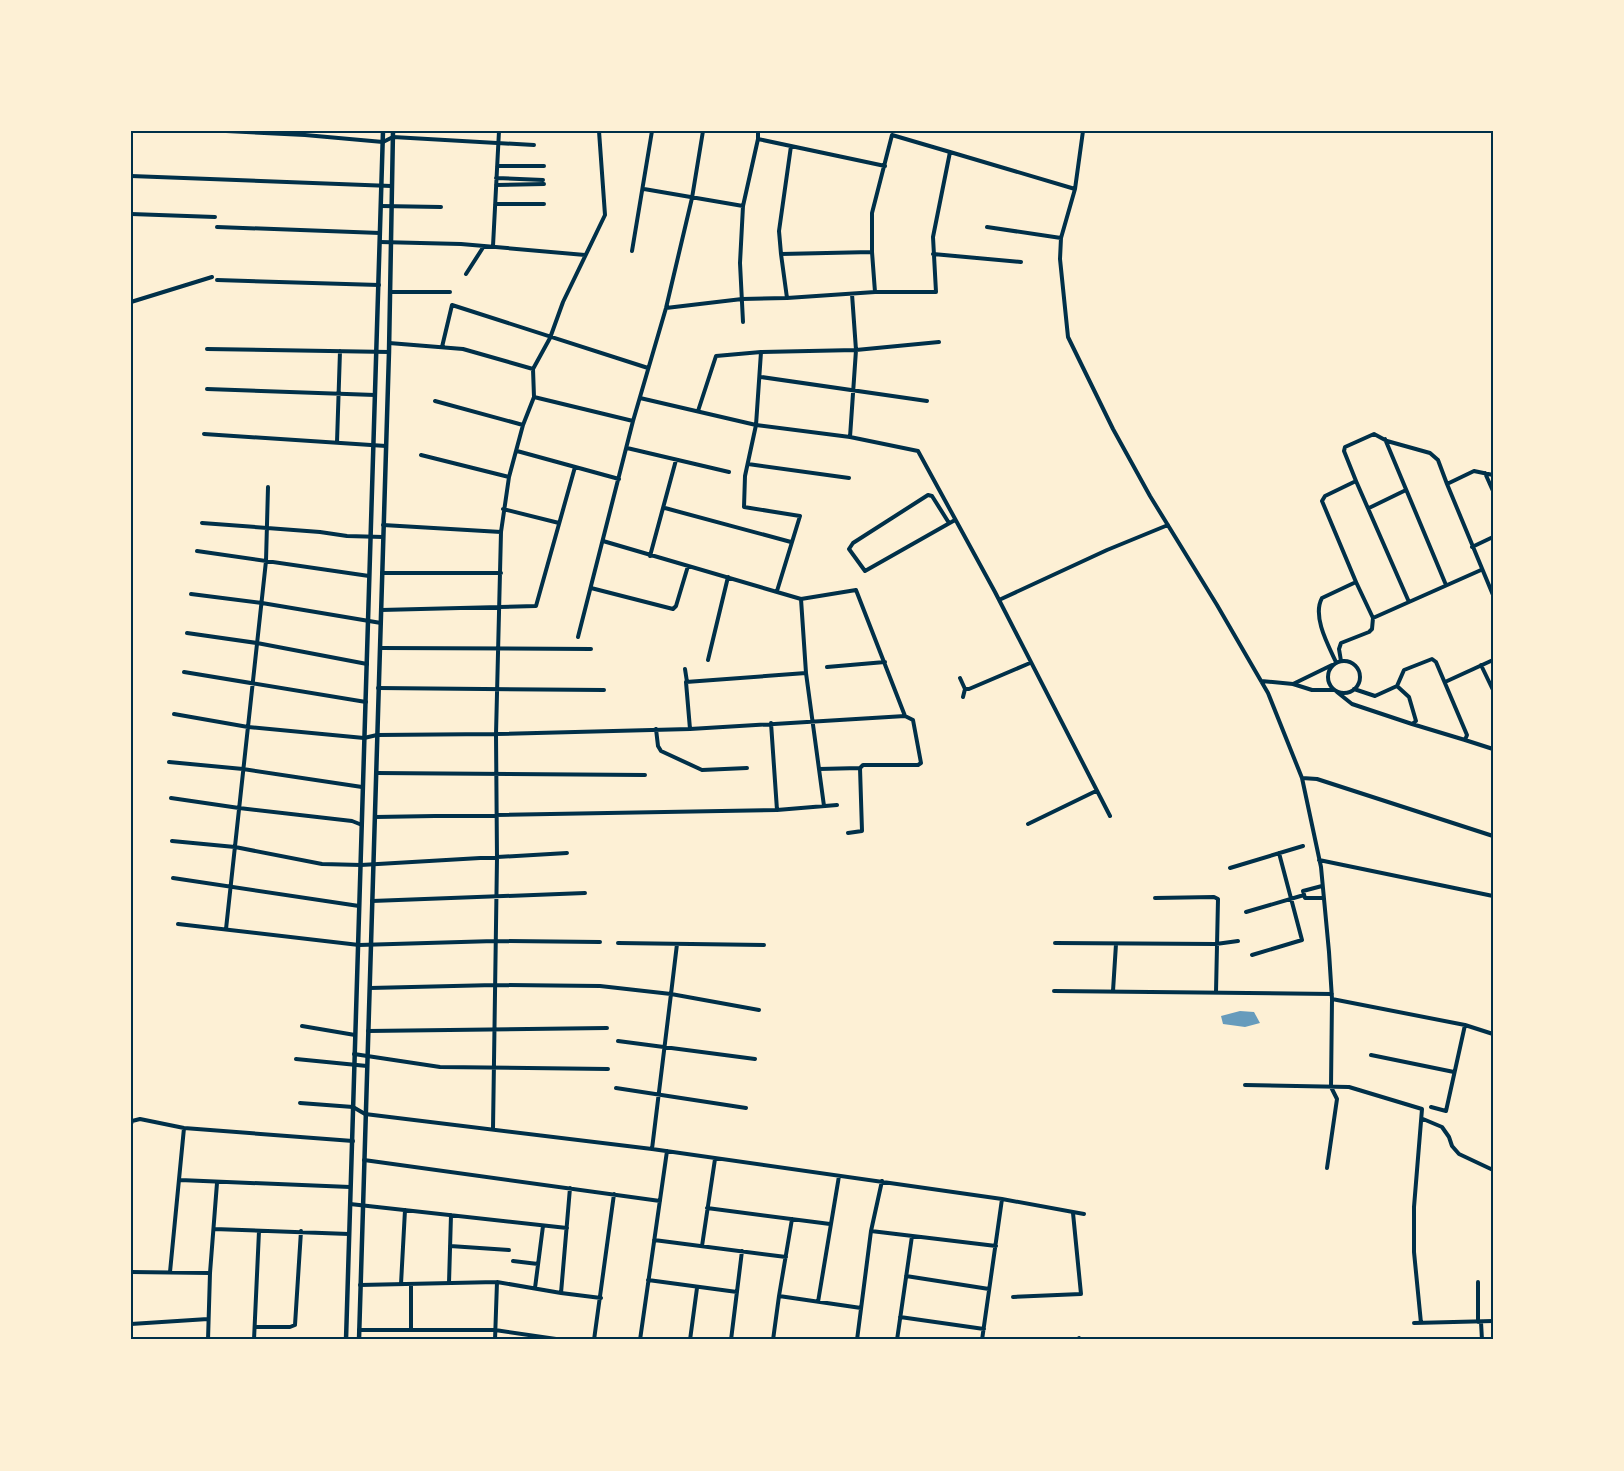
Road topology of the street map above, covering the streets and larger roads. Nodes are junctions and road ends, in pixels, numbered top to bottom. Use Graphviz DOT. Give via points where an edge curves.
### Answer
graph roads {
  1 [pos="226,131"];
  2 [pos="330,131"];
  3 [pos="383,131"];
  4 [pos="499,131"];
  5 [pos="599,131"];
  6 [pos="652,131"];
  7 [pos="703,131"];
  8 [pos="758,131"];
  9 [pos="1083,131"];
  10 [pos="305,133"];
  11 [pos="393,134"];
  12 [pos="330,137"];
  13 [pos="758,139"];
  14 [pos="383,142"];
  15 [pos="498,144"];
  16 [pos="534,145"];
  17 [pos="792,146"];
  18 [pos="950,152"];
  19 [pos="497,166"];
  20 [pos="544,166"];
  21 [pos="885,166"];
  22 [pos="131,176"];
  23 [pos="496,178"];
  24 [pos="382,185"];
  25 [pos="496,185"];
  26 [pos="391,186"];
  27 [pos="644,189"];
  28 [pos="1075,189"];
  29 [pos="692,198"];
  30 [pos="495,204"];
  31 [pos="544,204"];
  32 [pos="381,206"];
  33 [pos="391,206"];
  34 [pos="743,206"];
  35 [pos="441,207"];
  36 [pos="131,214"];
  37 [pos="216,217"];
  38 [pos="217,228"];
  39 [pos="986,228"];
  40 [pos="380,233"];
  41 [pos="1061,238"];
  42 [pos="380,242"];
  43 [pos="390,242"];
  44 [pos="484,246"];
  45 [pos="493,246"];
  46 [pos="632,251"];
  47 [pos="872,252"];
  48 [pos="781,254"];
  49 [pos="933,254"];
  50 [pos="586,255"];
  51 [pos="1021,262"];
  52 [pos="466,274"];
  53 [pos="212,277"];
  54 [pos="217,280"];
  55 [pos="378,285"];
  56 [pos="390,292"];
  57 [pos="450,292"];
  58 [pos="876,292"];
  59 [pos="852,294"];
  60 [pos="786,298"];
  61 [pos="742,299"];
  62 [pos="131,302"];
  63 [pos="666,308"];
  64 [pos="743,322"];
  65 [pos="550,338"];
  66 [pos="939,342"];
  67 [pos="389,343"];
  68 [pos="442,347"];
  69 [pos="207,349"];
  70 [pos="856,350"];
  71 [pos="340,351"];
  72 [pos="376,352"];
  73 [pos="389,352"];
  74 [pos="761,352"];
  75 [pos="648,368"];
  76 [pos="533,369"];
  77 [pos="761,376"];
  78 [pos="207,389"];
  79 [pos="855,390"];
  80 [pos="338,394"];
  81 [pos="375,395"];
  82 [pos="534,397"];
  83 [pos="640,398"];
  84 [pos="435,400"];
  85 [pos="927,401"];
  86 [pos="698,412"];
  87 [pos="634,421"];
  88 [pos="523,425"];
  89 [pos="756,425"];
  90 [pos="204,434"];
  91 [pos="850,436"];
  92 [pos="1385,439"];
  93 [pos="337,442"];
  94 [pos="375,444"];
  95 [pos="386,446"];
  96 [pos="627,448"];
  97 [pos="516,451"];
  98 [pos="421,455"];
  99 [pos="676,460"];
  100 [pos="748,464"];
  101 [pos="574,466"];
  102 [pos="729,472"];
  103 [pos="1485,473"];
  104 [pos="1493,475"];
  105 [pos="509,477"];
  106 [pos="849,478"];
  107 [pos="619,479"];
  108 [pos="1356,481"];
  109 [pos="1447,484"];
  110 [pos="268,487"];
  111 [pos="1406,490"];
  112 [pos="1493,491"];
  113 [pos="503,508"];
  114 [pos="665,508"];
  115 [pos="1368,508"];
  116 [pos="955,520"];
  117 [pos="202,523"];
  118 [pos="949,523"];
  119 [pos="559,524"];
  120 [pos="383,525"];
  121 [pos="1168,525"];
  122 [pos="268,527"];
  123 [pos="501,532"];
  124 [pos="371,537"];
  125 [pos="383,537"];
  126 [pos="1493,537"];
  127 [pos="603,541"];
  128 [pos="791,542"];
  129 [pos="1472,547"];
  130 [pos="197,551"];
  131 [pos="650,556"];
  132 [pos="266,561"];
  133 [pos="688,566"];
  134 [pos="1481,570"];
  135 [pos="382,573"];
  136 [pos="501,573"];
  137 [pos="369,576"];
  138 [pos="728,577"];
  139 [pos="1356,582"];
  140 [pos="1446,585"];
  141 [pos="591,588"];
  142 [pos="777,591"];
  143 [pos="191,594"];
  144 [pos="1493,595"];
  145 [pos="801,599"];
  146 [pos="999,600"];
  147 [pos="1409,602"];
  148 [pos="262,603"];
  149 [pos="498,608"];
  150 [pos="381,610"];
  151 [pos="1373,618"];
  152 [pos="369,620"];
  153 [pos="381,623"];
  154 [pos="187,633"];
  155 [pos="578,637"];
  156 [pos="257,643"];
  157 [pos="380,648"];
  158 [pos="498,649"];
  159 [pos="591,649"];
  160 [pos="708,660"];
  161 [pos="1493,660"];
  162 [pos="1341,661"];
  163 [pos="885,662"];
  164 [pos="1336,662"];
  165 [pos="1030,663"];
  166 [pos="367,664"];
  167 [pos="1332,665"];
  168 [pos="1482,665"];
  169 [pos="827,667"];
  170 [pos="685,669"];
  171 [pos="184,672"];
  172 [pos="806,673"];
  173 [pos="960,678"];
  174 [pos="1261,681"];
  175 [pos="687,682"];
  176 [pos="1445,682"];
  177 [pos="253,684"];
  178 [pos="1293,684"];
  179 [pos="1397,686"];
  180 [pos="378,688"];
  181 [pos="498,688"];
  182 [pos="966,689"];
  183 [pos="604,690"];
  184 [pos="1333,690"];
  185 [pos="1354,690"];
  186 [pos="1493,690"];
  187 [pos="1337,692"];
  188 [pos="962,697"];
  189 [pos="366,702"];
  190 [pos="174,714"];
  191 [pos="905,716"];
  192 [pos="812,721"];
  193 [pos="771,723"];
  194 [pos="1412,724"];
  195 [pos="248,727"];
  196 [pos="656,729"];
  197 [pos="690,729"];
  198 [pos="496,734"];
  199 [pos="377,735"];
  200 [pos="364,738"];
  201 [pos="1465,740"];
  202 [pos="1493,748"];
  203 [pos="169,762"];
  204 [pos="747,768"];
  205 [pos="860,768"];
  206 [pos="243,769"];
  207 [pos="818,769"];
  208 [pos="376,773"];
  209 [pos="496,773"];
  210 [pos="645,775"];
  211 [pos="1302,778"];
  212 [pos="362,787"];
  213 [pos="1096,791"];
  214 [pos="171,798"];
  215 [pos="837,805"];
  216 [pos="824,806"];
  217 [pos="239,808"];
  218 [pos="777,810"];
  219 [pos="375,816"];
  220 [pos="497,816"];
  221 [pos="1110,816"];
  222 [pos="1028,824"];
  223 [pos="362,825"];
  224 [pos="848,833"];
  225 [pos="1493,836"];
  226 [pos="172,841"];
  227 [pos="1303,846"];
  228 [pos="235,847"];
  229 [pos="567,853"];
  230 [pos="1279,853"];
  231 [pos="497,858"];
  232 [pos="1319,860"];
  233 [pos="373,863"];
  234 [pos="361,865"];
  235 [pos="1230,868"];
  236 [pos="173,878"];
  237 [pos="230,886"];
  238 [pos="1322,886"];
  239 [pos="584,893"];
  240 [pos="1304,895"];
  241 [pos="495,896"];
  242 [pos="1493,896"];
  243 [pos="1155,898"];
  244 [pos="1291,898"];
  245 [pos="1324,898"];
  246 [pos="372,901"];
  247 [pos="359,906"];
  248 [pos="1246,912"];
  249 [pos="178,924"];
  250 [pos="226,929"];
  251 [pos="1238,941"];
  252 [pos="495,942"];
  253 [pos="600,942"];
  254 [pos="618,943"];
  255 [pos="1055,943"];
  256 [pos="677,944"];
  257 [pos="1116,944"];
  258 [pos="1216,944"];
  259 [pos="764,945"];
  260 [pos="359,946"];
  261 [pos="371,946"];
  262 [pos="1252,955"];
  263 [pos="496,985"];
  264 [pos="370,988"];
  265 [pos="1054,991"];
  266 [pos="1113,991"];
  267 [pos="1216,992"];
  268 [pos="671,994"];
  269 [pos="1332,997"];
  270 [pos="759,1010"];
  271 [pos="1465,1024"];
  272 [pos="302,1026"];
  273 [pos="495,1028"];
  274 [pos="607,1028"];
  275 [pos="368,1031"];
  276 [pos="1493,1034"];
  277 [pos="355,1035"];
  278 [pos="618,1041"];
  279 [pos="665,1046"];
  280 [pos="354,1054"];
  281 [pos="367,1055"];
  282 [pos="1371,1055"];
  283 [pos="296,1058"];
  284 [pos="755,1059"];
  285 [pos="353,1063"];
  286 [pos="367,1066"];
  287 [pos="494,1067"];
  288 [pos="608,1068"];
  289 [pos="1454,1072"];
  290 [pos="1245,1085"];
  291 [pos="1331,1087"];
  292 [pos="616,1088"];
  293 [pos="658,1094"];
  294 [pos="300,1103"];
  295 [pos="353,1106"];
  296 [pos="1431,1107"];
  297 [pos="746,1108"];
  298 [pos="365,1114"];
  299 [pos="1422,1119"];
  300 [pos="131,1124"];
  301 [pos="184,1128"];
  302 [pos="493,1129"];
  303 [pos="353,1141"];
  304 [pos="652,1149"];
  305 [pos="667,1152"];
  306 [pos="715,1159"];
  307 [pos="364,1160"];
  308 [pos="1327,1168"];
  309 [pos="1493,1170"];
  310 [pos="839,1176"];
  311 [pos="180,1180"];
  312 [pos="882,1182"];
  313 [pos="217,1183"];
  314 [pos="350,1187"];
  315 [pos="570,1188"];
  316 [pos="614,1194"];
  317 [pos="1002,1199"];
  318 [pos="660,1201"];
  319 [pos="350,1204"];
  320 [pos="362,1206"];
  321 [pos="707,1208"];
  322 [pos="405,1210"];
  323 [pos="1073,1212"];
  324 [pos="1084,1214"];
  325 [pos="451,1215"];
  326 [pos="792,1219"];
  327 [pos="830,1224"];
  328 [pos="543,1226"];
  329 [pos="567,1228"];
  330 [pos="214,1229"];
  331 [pos="259,1231"];
  332 [pos="301,1231"];
  333 [pos="871,1231"];
  334 [pos="349,1234"];
  335 [pos="912,1236"];
  336 [pos="654,1240"];
  337 [pos="450,1246"];
  338 [pos="702,1246"];
  339 [pos="996,1246"];
  340 [pos="509,1250"];
  341 [pos="742,1251"];
  342 [pos="786,1257"];
  343 [pos="513,1261"];
  344 [pos="538,1264"];
  345 [pos="131,1272"];
  346 [pos="170,1272"];
  347 [pos="210,1274"];
  348 [pos="906,1276"];
  349 [pos="648,1280"];
  350 [pos="497,1282"];
  351 [pos="1478,1282"];
  352 [pos="448,1283"];
  353 [pos="401,1284"];
  354 [pos="411,1284"];
  355 [pos="360,1285"];
  356 [pos="535,1288"];
  357 [pos="697,1288"];
  358 [pos="989,1289"];
  359 [pos="737,1292"];
  360 [pos="561,1293"];
  361 [pos="779,1296"];
  362 [pos="601,1298"];
  363 [pos="1013,1298"];
  364 [pos="818,1302"];
  365 [pos="861,1308"];
  366 [pos="900,1317"];
  367 [pos="208,1319"];
  368 [pos="1493,1321"];
  369 [pos="1480,1322"];
  370 [pos="1414,1323"];
  371 [pos="1420,1323"];
  372 [pos="131,1324"];
  373 [pos="255,1327"];
  374 [pos="984,1329"];
  375 [pos="359,1330"];
  376 [pos="411,1330"];
  377 [pos="495,1330"];
  378 [pos="208,1340"];
  379 [pos="254,1340"];
  380 [pos="346,1340"];
  381 [pos="359,1340"];
  382 [pos="495,1340"];
  383 [pos="562,1340"];
  384 [pos="594,1340"];
  385 [pos="640,1340"];
  386 [pos="690,1340"];
  387 [pos="732,1340"];
  388 [pos="773,1340"];
  389 [pos="857,1340"];
  390 [pos="897,1340"];
  391 [pos="982,1340"];
  392 [pos="1482,1340"];
  1 -- 10 [label="street"];
  2 -- 12 [label="street"];
  3 -- 14 [label="street"];
  4 -- 15 [label="street"];
  5 -- 50 [label="street" via="605,215"];
  6 -- 27 [label="street"];
  7 -- 29 [label="street"];
  8 -- 13 [label="street"];
  9 -- 28 [label="street"];
  10 -- 12 [label="street"];
  11 -- 14 [label="street"];
  11 -- 15 [label="street"];
  11 -- 26 [label="street"];
  12 -- 14 [label="street"];
  13 -- 17 [label="street"];
  13 -- 34 [label="street"];
  14 -- 24 [label="street"];
  15 -- 16 [label="street"];
  15 -- 19 [label="street"];
  17 -- 21 [label="street"];
  17 -- 48 [label="street" via="779,231"];
  18 -- 21 [label="street" via="892,135"];
  18 -- 28 [label="street"];
  18 -- 49 [label="street" via="936,220"];
  19 -- 20 [label="street"];
  19 -- 23 [label="street"];
  21 -- 47 [label="street" via="872,213"];
  22 -- 24 [label="street"];
  23 -- 25 [label="street"];
  23 -- 25 [label="street" via="544,182"];
  24 -- 26 [label="street"];
  24 -- 32 [label="street"];
  25 -- 30 [label="street"];
  26 -- 33 [label="street"];
  27 -- 29 [label="street"];
  27 -- 46 [label="street"];
  28 -- 41 [label="street"];
  29 -- 34 [label="street"];
  29 -- 63 [label="street"];
  30 -- 31 [label="street"];
  30 -- 45 [label="street"];
  32 -- 33 [label="street"];
  32 -- 40 [label="street"];
  33 -- 35 [label="street"];
  33 -- 43 [label="street"];
  34 -- 61 [label="street"];
  36 -- 37 [label="street"];
  38 -- 40 [label="street"];
  39 -- 41 [label="street"];
  40 -- 42 [label="street"];
  41 -- 121 [label="street" via="1068,338 1113,429"];
  42 -- 43 [label="street"];
  42 -- 55 [label="street"];
  43 -- 44 [label="street"];
  43 -- 56 [label="street"];
  44 -- 45 [label="street"];
  44 -- 52 [label="street"];
  45 -- 50 [label="street"];
  47 -- 48 [label="street"];
  47 -- 58 [label="street"];
  48 -- 60 [label="street"];
  49 -- 51 [label="street"];
  49 -- 58 [label="street" via="936,292"];
  50 -- 65 [label="street"];
  53 -- 62 [label="street"];
  54 -- 55 [label="street"];
  55 -- 72 [label="street"];
  56 -- 57 [label="street"];
  56 -- 67 [label="street"];
  58 -- 59 [label="street"];
  59 -- 60 [label="street"];
  59 -- 70 [label="street"];
  60 -- 61 [label="street"];
  61 -- 63 [label="street"];
  61 -- 64 [label="street"];
  63 -- 75 [label="street"];
  65 -- 68 [label="street" via="452,305"];
  65 -- 75 [label="street"];
  65 -- 76 [label="street"];
  66 -- 70 [label="street"];
  67 -- 68 [label="street"];
  67 -- 73 [label="street"];
  68 -- 76 [label="street" via="463,349"];
  69 -- 71 [label="street"];
  70 -- 74 [label="street"];
  70 -- 79 [label="street"];
  71 -- 72 [label="street"];
  71 -- 80 [label="street"];
  72 -- 73 [label="street"];
  72 -- 81 [label="street"];
  73 -- 95 [label="street"];
  74 -- 77 [label="street"];
  74 -- 86 [label="street" via="716,356"];
  75 -- 83 [label="street"];
  76 -- 82 [label="street"];
  77 -- 79 [label="street"];
  77 -- 89 [label="street"];
  78 -- 80 [label="street"];
  79 -- 85 [label="street"];
  79 -- 91 [label="street"];
  80 -- 81 [label="street"];
  80 -- 93 [label="street"];
  81 -- 94 [label="street"];
  82 -- 87 [label="street"];
  82 -- 88 [label="street"];
  83 -- 86 [label="street"];
  83 -- 87 [label="street"];
  84 -- 88 [label="street"];
  86 -- 89 [label="street"];
  87 -- 96 [label="street"];
  88 -- 97 [label="street"];
  89 -- 91 [label="street"];
  89 -- 100 [label="street"];
  90 -- 93 [label="street"];
  91 -- 116 [label="street" via="918,451"];
  92 -- 108 [label="street" via="1374,434 1345,447"];
  92 -- 109 [label="street" via="1434,456"];
  92 -- 111 [label="street"];
  93 -- 94 [label="street"];
  94 -- 95 [label="street"];
  94 -- 124 [label="street"];
  95 -- 120 [label="street"];
  96 -- 99 [label="street"];
  96 -- 107 [label="street"];
  97 -- 101 [label="street"];
  97 -- 105 [label="street"];
  98 -- 105 [label="street"];
  99 -- 102 [label="street"];
  99 -- 114 [label="street"];
  100 -- 106 [label="street"];
  100 -- 128 [label="street" via="744,508 800,516"];
  101 -- 107 [label="street"];
  101 -- 119 [label="street"];
  103 -- 104 [label="street"];
  103 -- 109 [label="street" via="1474,471"];
  103 -- 112 [label="street"];
  105 -- 113 [label="street"];
  107 -- 127 [label="street"];
  108 -- 115 [label="street"];
  108 -- 139 [label="street" via="1325,496 1322,501"];
  109 -- 129 [label="street"];
  110 -- 122 [label="street"];
  111 -- 115 [label="street"];
  111 -- 140 [label="street"];
  113 -- 119 [label="street"];
  113 -- 123 [label="street"];
  114 -- 128 [label="street"];
  114 -- 131 [label="street"];
  115 -- 147 [label="street"];
  116 -- 118 [label="street"];
  116 -- 146 [label="street"];
  117 -- 122 [label="street"];
  118 -- 118 [label="street" via="865,571 849,549 852,543 928,495 932,496"];
  119 -- 149 [label="street" via="536,606"];
  120 -- 123 [label="street"];
  120 -- 125 [label="street"];
  121 -- 146 [label="street"];
  121 -- 174 [label="street"];
  122 -- 124 [label="street"];
  122 -- 132 [label="street"];
  123 -- 136 [label="street"];
  124 -- 125 [label="street"];
  124 -- 137 [label="street"];
  125 -- 135 [label="street"];
  126 -- 129 [label="street"];
  127 -- 131 [label="street"];
  127 -- 141 [label="street"];
  128 -- 142 [label="street"];
  129 -- 134 [label="street"];
  130 -- 132 [label="street"];
  131 -- 133 [label="street"];
  132 -- 137 [label="street"];
  132 -- 148 [label="street"];
  133 -- 138 [label="street"];
  133 -- 141 [label="street" via="673,609"];
  134 -- 140 [label="street"];
  134 -- 144 [label="street"];
  135 -- 136 [label="street"];
  135 -- 150 [label="street"];
  136 -- 149 [label="street"];
  137 -- 152 [label="street"];
  138 -- 142 [label="street"];
  138 -- 160 [label="street"];
  139 -- 151 [label="street"];
  139 -- 164 [label="street" via="1322,598 1320,602 1323,632"];
  140 -- 147 [label="street"];
  141 -- 155 [label="street"];
  142 -- 145 [label="street"];
  143 -- 148 [label="street"];
  145 -- 163 [label="street" via="856,590"];
  145 -- 172 [label="street"];
  146 -- 165 [label="street"];
  147 -- 151 [label="street"];
  148 -- 152 [label="street"];
  148 -- 156 [label="street"];
  149 -- 150 [label="street"];
  149 -- 158 [label="street"];
  150 -- 153 [label="street"];
  151 -- 162 [label="street" via="1369,632 1341,643"];
  152 -- 153 [label="street"];
  152 -- 166 [label="street"];
  153 -- 157 [label="street"];
  154 -- 156 [label="street"];
  156 -- 166 [label="street"];
  156 -- 177 [label="street"];
  157 -- 158 [label="street"];
  157 -- 180 [label="street"];
  158 -- 159 [label="street"];
  158 -- 181 [label="street"];
  161 -- 168 [label="street"];
  162 -- 164 [label="street"];
  162 -- 185 [label="street" via="1352,663 1359,671 1359,682"];
  163 -- 169 [label="street"];
  163 -- 191 [label="street"];
  164 -- 167 [label="street"];
  165 -- 182 [label="street"];
  165 -- 213 [label="street"];
  166 -- 189 [label="street"];
  167 -- 178 [label="street"];
  167 -- 184 [label="street" via="1327,675"];
  168 -- 176 [label="street"];
  168 -- 186 [label="street"];
  170 -- 175 [label="street"];
  171 -- 177 [label="street"];
  172 -- 175 [label="street"];
  172 -- 192 [label="street"];
  173 -- 182 [label="street"];
  174 -- 178 [label="street"];
  174 -- 211 [label="street"];
  175 -- 197 [label="street"];
  176 -- 179 [label="street" via="1436,662 1428,659 1404,670"];
  176 -- 201 [label="street" via="1467,733"];
  177 -- 189 [label="street"];
  177 -- 195 [label="street"];
  178 -- 184 [label="street" via="1312,690"];
  179 -- 185 [label="street" via="1375,696"];
  179 -- 194 [label="street" via="1409,697 1416,719"];
  180 -- 181 [label="street"];
  180 -- 199 [label="street"];
  181 -- 183 [label="street"];
  181 -- 198 [label="street"];
  182 -- 188 [label="street"];
  184 -- 187 [label="street"];
  185 -- 187 [label="street"];
  187 -- 194 [label="street" via="1352,704"];
  189 -- 200 [label="street"];
  190 -- 195 [label="street"];
  191 -- 192 [label="street"];
  191 -- 205 [label="street" via="913,720 921,762 918,765 863,765"];
  192 -- 193 [label="street"];
  192 -- 207 [label="street"];
  193 -- 197 [label="street"];
  193 -- 218 [label="street"];
  194 -- 201 [label="street"];
  195 -- 200 [label="street"];
  195 -- 206 [label="street"];
  196 -- 197 [label="street"];
  196 -- 198 [label="street"];
  196 -- 204 [label="street" via="661,751 702,770"];
  198 -- 199 [label="street"];
  198 -- 209 [label="street"];
  199 -- 200 [label="street"];
  199 -- 208 [label="street"];
  200 -- 212 [label="street"];
  201 -- 202 [label="street"];
  203 -- 206 [label="street"];
  205 -- 207 [label="street"];
  205 -- 224 [label="street" via="862,831"];
  206 -- 212 [label="street"];
  206 -- 217 [label="street"];
  207 -- 216 [label="street"];
  208 -- 209 [label="street"];
  208 -- 219 [label="street"];
  209 -- 210 [label="street"];
  209 -- 220 [label="street"];
  211 -- 225 [label="street" via="1317,779"];
  211 -- 232 [label="street"];
  212 -- 223 [label="street"];
  213 -- 221 [label="street"];
  213 -- 222 [label="street"];
  214 -- 217 [label="street"];
  215 -- 216 [label="street"];
  216 -- 218 [label="street"];
  217 -- 223 [label="street" via="352,821"];
  217 -- 228 [label="street"];
  218 -- 220 [label="street"];
  219 -- 220 [label="street"];
  219 -- 233 [label="street"];
  220 -- 231 [label="street"];
  223 -- 234 [label="street"];
  226 -- 228 [label="street"];
  227 -- 230 [label="street"];
  228 -- 234 [label="street" via="322,864"];
  228 -- 237 [label="street"];
  229 -- 231 [label="street"];
  230 -- 235 [label="street"];
  230 -- 244 [label="street"];
  231 -- 233 [label="street"];
  231 -- 241 [label="street"];
  232 -- 238 [label="street"];
  232 -- 242 [label="street"];
  233 -- 234 [label="street"];
  233 -- 246 [label="street"];
  234 -- 247 [label="street"];
  236 -- 237 [label="street"];
  237 -- 247 [label="street"];
  237 -- 250 [label="street"];
  238 -- 240 [label="street" via="1303,892"];
  238 -- 245 [label="street"];
  239 -- 241 [label="street"];
  240 -- 244 [label="street"];
  240 -- 245 [label="street" via="1305,898"];
  241 -- 246 [label="street"];
  241 -- 252 [label="street"];
  243 -- 258 [label="street" via="1216,897"];
  244 -- 248 [label="street"];
  244 -- 262 [label="street" via="1302,940"];
  245 -- 269 [label="street"];
  246 -- 261 [label="street"];
  247 -- 260 [label="street"];
  249 -- 250 [label="street"];
  250 -- 260 [label="street"];
  251 -- 258 [label="street"];
  252 -- 253 [label="street"];
  252 -- 261 [label="street"];
  252 -- 263 [label="street"];
  254 -- 256 [label="street"];
  255 -- 257 [label="street"];
  256 -- 259 [label="street"];
  256 -- 268 [label="street"];
  257 -- 258 [label="street"];
  257 -- 266 [label="street"];
  258 -- 267 [label="street"];
  260 -- 261 [label="street"];
  260 -- 277 [label="street"];
  261 -- 264 [label="street"];
  263 -- 264 [label="street"];
  263 -- 268 [label="street" via="600,986"];
  263 -- 273 [label="street"];
  264 -- 275 [label="street"];
  265 -- 266 [label="street"];
  266 -- 267 [label="street"];
  267 -- 269 [label="street"];
  268 -- 270 [label="street"];
  268 -- 279 [label="street"];
  269 -- 271 [label="street"];
  269 -- 291 [label="street"];
  271 -- 276 [label="street"];
  271 -- 289 [label="street"];
  272 -- 277 [label="street"];
  273 -- 274 [label="street"];
  273 -- 275 [label="street"];
  273 -- 287 [label="street"];
  275 -- 281 [label="street"];
  277 -- 280 [label="street"];
  278 -- 279 [label="street"];
  279 -- 284 [label="street"];
  279 -- 293 [label="street"];
  280 -- 281 [label="street"];
  280 -- 285 [label="street"];
  281 -- 286 [label="street"];
  281 -- 287 [label="street" via="440,1067"];
  282 -- 289 [label="street"];
  283 -- 285 [label="street"];
  285 -- 286 [label="street"];
  285 -- 295 [label="street"];
  286 -- 298 [label="street"];
  287 -- 288 [label="street"];
  287 -- 302 [label="street"];
  289 -- 296 [label="street" via="1446,1111"];
  290 -- 291 [label="street"];
  291 -- 299 [label="street" via="1349,1087 1419,1107 1423,1111"];
  291 -- 308 [label="street" via="1336,1099"];
  292 -- 293 [label="street"];
  293 -- 297 [label="street"];
  293 -- 304 [label="street"];
  294 -- 295 [label="street"];
  295 -- 298 [label="street"];
  295 -- 303 [label="street"];
  298 -- 302 [label="street"];
  298 -- 307 [label="street"];
  299 -- 309 [label="street" via="1442,1127 1459,1154"];
  299 -- 371 [label="street" via="1414,1207"];
  300 -- 301 [label="street" via="140,1120"];
  301 -- 303 [label="street"];
  301 -- 311 [label="street"];
  302 -- 304 [label="street"];
  303 -- 314 [label="street"];
  304 -- 305 [label="street"];
  305 -- 306 [label="street"];
  305 -- 318 [label="street"];
  306 -- 310 [label="street"];
  306 -- 321 [label="street"];
  307 -- 315 [label="street"];
  307 -- 320 [label="street"];
  310 -- 312 [label="street"];
  310 -- 327 [label="street"];
  311 -- 313 [label="street"];
  311 -- 346 [label="street"];
  312 -- 317 [label="street"];
  312 -- 333 [label="street"];
  313 -- 314 [label="street"];
  313 -- 330 [label="street"];
  314 -- 319 [label="street"];
  315 -- 316 [label="street"];
  315 -- 329 [label="street"];
  316 -- 318 [label="street"];
  316 -- 362 [label="street"];
  317 -- 323 [label="street"];
  317 -- 339 [label="street"];
  318 -- 336 [label="street"];
  319 -- 320 [label="street"];
  319 -- 334 [label="street"];
  320 -- 322 [label="street"];
  320 -- 355 [label="street"];
  321 -- 326 [label="street"];
  321 -- 338 [label="street"];
  322 -- 325 [label="street"];
  322 -- 353 [label="street"];
  323 -- 324 [label="street"];
  323 -- 363 [label="street" via="1082,1294"];
  325 -- 328 [label="street"];
  325 -- 337 [label="street"];
  326 -- 327 [label="street"];
  326 -- 342 [label="street"];
  327 -- 364 [label="street"];
  328 -- 329 [label="street"];
  328 -- 344 [label="street"];
  329 -- 360 [label="street"];
  330 -- 331 [label="street"];
  330 -- 347 [label="street"];
  331 -- 332 [label="street"];
  331 -- 373 [label="street"];
  332 -- 334 [label="street"];
  332 -- 373 [label="street" via="295,1325"];
  333 -- 335 [label="street"];
  333 -- 365 [label="street"];
  334 -- 380 [label="street"];
  335 -- 339 [label="street"];
  335 -- 348 [label="street"];
  336 -- 338 [label="street"];
  336 -- 349 [label="street"];
  337 -- 340 [label="street"];
  337 -- 352 [label="street"];
  338 -- 341 [label="street"];
  339 -- 358 [label="street"];
  341 -- 342 [label="street"];
  341 -- 359 [label="street"];
  342 -- 361 [label="street"];
  343 -- 344 [label="street"];
  344 -- 356 [label="street"];
  345 -- 346 [label="street"];
  346 -- 347 [label="street"];
  347 -- 367 [label="street"];
  348 -- 358 [label="street"];
  348 -- 366 [label="street"];
  349 -- 357 [label="street"];
  349 -- 385 [label="street"];
  350 -- 352 [label="street"];
  350 -- 356 [label="street"];
  350 -- 377 [label="street"];
  351 -- 369 [label="street"];
  352 -- 354 [label="street"];
  353 -- 354 [label="street"];
  353 -- 355 [label="street"];
  354 -- 376 [label="street"];
  355 -- 375 [label="street"];
  356 -- 360 [label="street"];
  357 -- 359 [label="street"];
  357 -- 386 [label="street"];
  358 -- 374 [label="street"];
  359 -- 387 [label="street"];
  360 -- 362 [label="street"];
  361 -- 364 [label="street"];
  361 -- 388 [label="street"];
  362 -- 384 [label="street"];
  364 -- 365 [label="street"];
  365 -- 389 [label="street"];
  366 -- 374 [label="street"];
  366 -- 390 [label="street"];
  367 -- 372 [label="street"];
  367 -- 378 [label="street"];
  368 -- 369 [label="street"];
  369 -- 371 [label="street"];
  369 -- 392 [label="street"];
  370 -- 371 [label="street"];
  373 -- 379 [label="street"];
  374 -- 391 [label="street"];
  375 -- 376 [label="street"];
  375 -- 381 [label="street"];
  376 -- 377 [label="street"];
  377 -- 382 [label="street"];
  377 -- 383 [label="street"];
}
